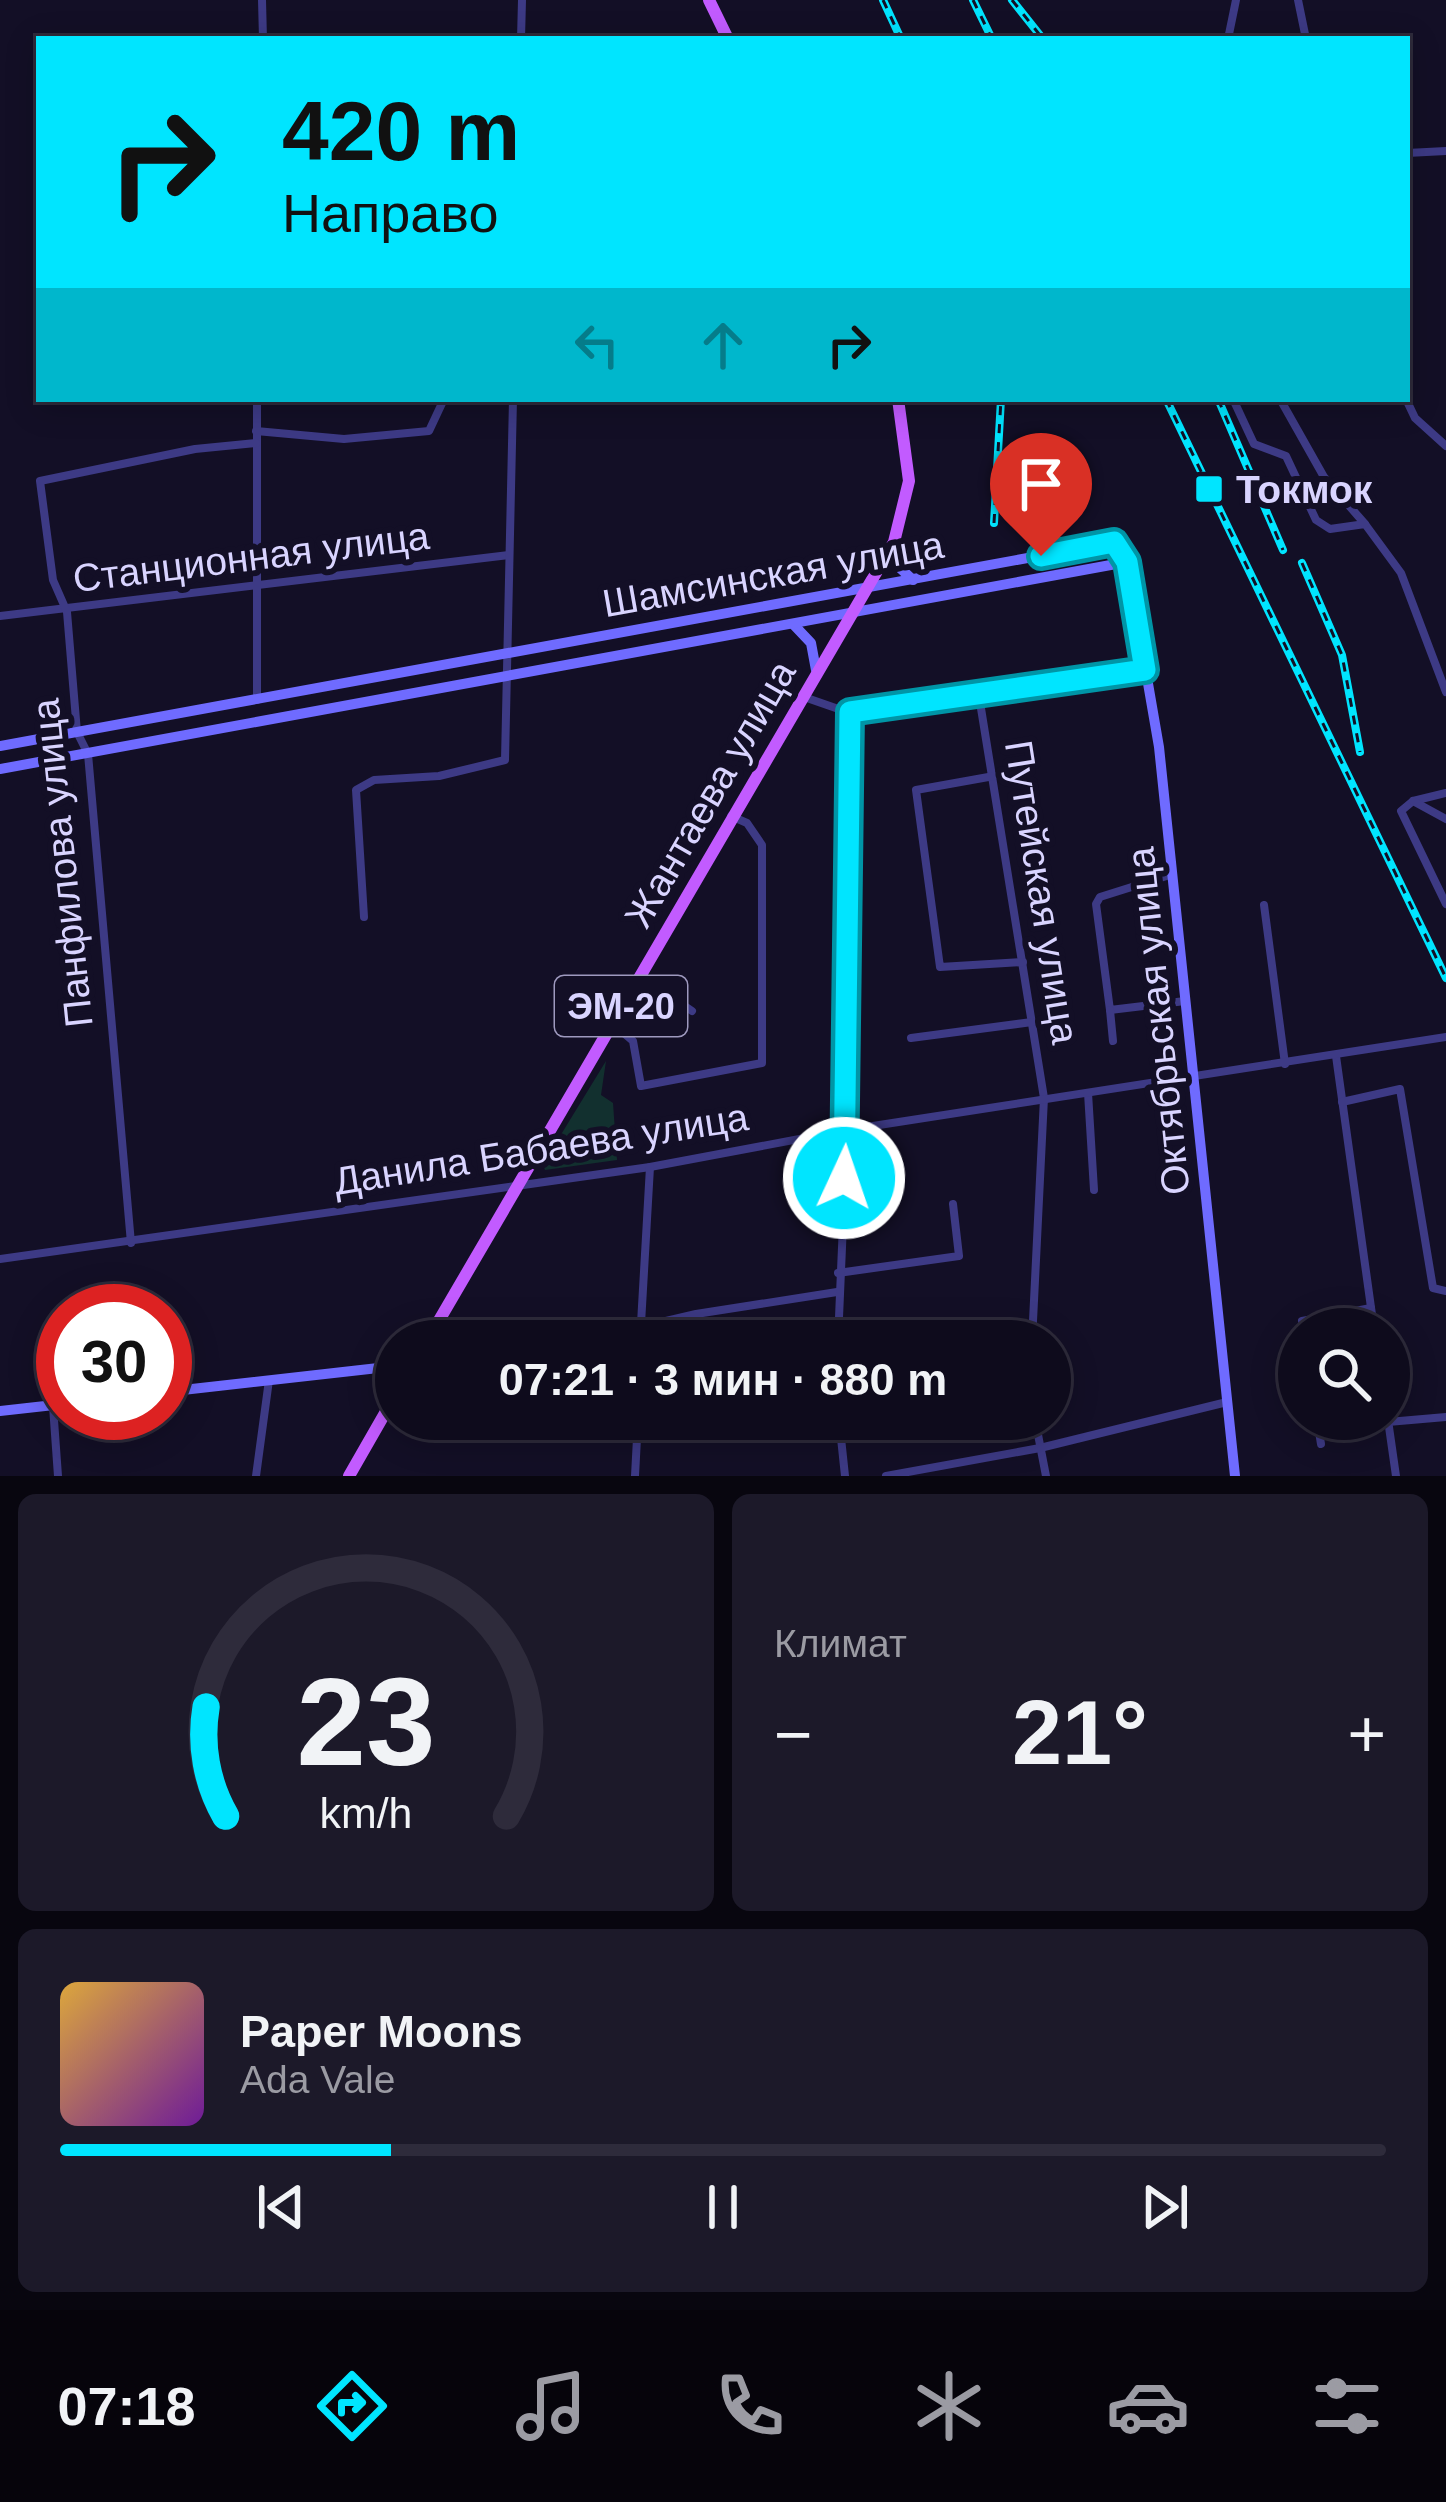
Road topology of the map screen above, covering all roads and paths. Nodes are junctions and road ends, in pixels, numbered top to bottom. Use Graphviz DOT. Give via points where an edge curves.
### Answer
graph roads {
  1 [pos="262,0"];
  2 [pos="522,0"];
  3 [pos="709,0"];
  4 [pos="1236,0"];
  5 [pos="1298,0"];
  6 [pos="262,36"];
  7 [pos="521,36"];
  8 [pos="727,36"];
  9 [pos="1229,36"];
  10 [pos="1305,36"];
  11 [pos="1446,151"];
  12 [pos="1410,153"];
  13 [pos="257,402"];
  14 [pos="443,402"];
  15 [pos="513,402"];
  16 [pos="898,402"];
  17 [pos="1234,402"];
  18 [pos="1282,402"];
  19 [pos="1407,402"];
  20 [pos="256,431"];
  21 [pos="256,443"];
  22 [pos="1446,446"];
  23 [pos="1365,524"];
  24 [pos="893,542"];
  25 [pos="509,555"];
  26 [pos="1127,562"];
  27 [pos="913,580"];
  28 [pos="257,587"];
  29 [pos="866,590"];
  30 [pos="67,612"];
  31 [pos="852,612"];
  32 [pos="0,616"];
  33 [pos="793,624"];
  34 [pos="507,653"];
  35 [pos="815,670"];
  36 [pos="1145,670"];
  37 [pos="506,676"];
  38 [pos="1446,692"];
  39 [pos="801,696"];
  40 [pos="979,696"];
  41 [pos="257,700"];
  42 [pos="850,712"];
  43 [pos="77,732"];
  44 [pos="0,746"];
  45 [pos="88,754"];
  46 [pos="0,769"];
  47 [pos="994,776"];
  48 [pos="1446,793"];
  49 [pos="1413,801"];
  50 [pos="731,816"];
  51 [pos="1446,819"];
  52 [pos="1173,874"];
  53 [pos="1446,903"];
  54 [pos="1264,905"];
  55 [pos="364,917"];
  56 [pos="1023,962"];
  57 [pos="639,975"];
  58 [pos="1185,1001"];
  59 [pos="692,1010"];
  60 [pos="1110,1010"];
  61 [pos="1032,1022"];
  62 [pos="611,1023"];
  63 [pos="1446,1037"];
  64 [pos="911,1039"];
  65 [pos="1113,1041"];
  66 [pos="1336,1056"];
  67 [pos="1286,1064"];
  68 [pos="1193,1079"];
  69 [pos="1088,1094"];
  70 [pos="1044,1098"];
  71 [pos="1342,1102"];
  72 [pos="847,1128"];
  73 [pos="650,1167"];
  74 [pos="518,1184"];
  75 [pos="1094,1190"];
  76 [pos="953,1204"];
  77 [pos="131,1243"];
  78 [pos="0,1259"];
  79 [pos="838,1273"];
  80 [pos="1446,1291"];
  81 [pos="837,1292"];
  82 [pos="1371,1308"];
  83 [pos="439,1320"];
  84 [pos="641,1320"];
  85 [pos="674,1320"];
  86 [pos="838,1320"];
  87 [pos="1033,1320"];
  88 [pos="375,1368"];
  89 [pos="269,1380"];
  90 [pos="192,1389"];
  91 [pos="1228,1401"];
  92 [pos="36,1407"];
  93 [pos="0,1411"];
  94 [pos="1446,1417"];
  95 [pos="1410,1419"];
  96 [pos="375,1431"];
  97 [pos="58,1440"];
  98 [pos="637,1440"];
  99 [pos="841,1440"];
  100 [pos="1038,1440"];
  101 [pos="1321,1440"];
  102 [pos="1391,1440"];
  103 [pos="1321,1444"];
  104 [pos="1040,1448"];
  105 [pos="58,1476"];
  106 [pos="256,1476"];
  107 [pos="349,1476"];
  108 [pos="635,1476"];
  109 [pos="845,1476"];
  110 [pos="886,1476"];
  111 [pos="1046,1476"];
  112 [pos="1235,1476"];
  113 [pos="1396,1476"];
  1 -- 6 [label="street"];
  2 -- 7 [label="street"];
  3 -- 8 [label="main road"];
  4 -- 9 [label="street"];
  5 -- 10 [label="street"];
  11 -- 12 [label="street"];
  13 -- 20 [label="street"];
  14 -- 20 [label="street" via="429,430 344,439"];
  15 -- 25 [label="street"];
  16 -- 24 [label="main road, ЭМ-20" via="909,481"];
  17 -- 23 [label="street" via="1254,444 1286,456 1316,520 1330,529"];
  18 -- 23 [label="street" via="1324,477"];
  19 -- 22 [label="street"];
  20 -- 21 [label="street"];
  21 -- 28 [label="street"];
  21 -- 30 [label="street, Панфилова улица" via="40,481 53,580"];
  23 -- 38 [label="street" via="1401,572"];
  24 -- 27 [label="street"];
  24 -- 29 [label="main road, ЭМ-20"];
  25 -- 28 [label="street, Станционная улица"];
  25 -- 34 [label="street"];
  26 -- 27 [label="street, Шамсинская улица" via="1114,542"];
  26 -- 31 [label="street, Шамсинская улица"];
  26 -- 36 [label="street, Октябрьская улица"];
  27 -- 29 [label="street, Шамсинская улица"];
  28 -- 30 [label="street, Станционная улица"];
  28 -- 41 [label="street"];
  29 -- 31 [label="main road, Жантаева улица / ЭМ-20"];
  29 -- 34 [label="street, Шамсинская улица"];
  30 -- 32 [label="street, Станционная улица"];
  30 -- 43 [label="street, Панфилова улица"];
  31 -- 33 [label="street, Шамсинская улица"];
  31 -- 35 [label="main road, Жантаева улица / ЭМ-20"];
  33 -- 35 [label="street" via="811,643"];
  33 -- 37 [label="street, Шамсинская улица"];
  34 -- 37 [label="street"];
  34 -- 41 [label="street, Шамсинская улица"];
  35 -- 39 [label="main road, Жантаева улица / ЭМ-20"];
  36 -- 40 [label="street"];
  36 -- 52 [label="street, Октябрьская улица"];
  37 -- 45 [label="street, Шамсинская улица"];
  37 -- 55 [label="street" via="505,760 374,780 356,790"];
  39 -- 42 [label="street"];
  39 -- 50 [label="main road, Жантаева улица / ЭМ-20"];
  40 -- 42 [label="street"];
  40 -- 47 [label="street, Путейская улица"];
  41 -- 43 [label="street, Шамсинская улица"];
  42 -- 72 [label="street"];
  43 -- 44 [label="street, Шамсинская улица"];
  43 -- 45 [label="street, Панфилова улица"];
  45 -- 46 [label="street, Шамсинская улица"];
  45 -- 77 [label="street, Панфилова улица"];
  47 -- 56 [label="street, Путейская улица"];
  47 -- 56 [label="street" via="916,790 940,968"];
  48 -- 49 [label="street"];
  49 -- 51 [label="street"];
  49 -- 53 [label="street" via="1401,811 1403,824"];
  50 -- 57 [label="main road, Жантаева улица / ЭМ-20"];
  50 -- 62 [label="street" via="762,845 765,1058 641,1085 633,1041"];
  52 -- 58 [label="street, Октябрьская улица"];
  52 -- 60 [label="street" via="1096,900"];
  54 -- 67 [label="street"];
  56 -- 61 [label="street, Путейская улица"];
  57 -- 59 [label="street"];
  57 -- 62 [label="main road, Жантаева улица / ЭМ-20"];
  58 -- 60 [label="street"];
  58 -- 68 [label="street, Октябрьская улица"];
  60 -- 65 [label="street"];
  61 -- 64 [label="street"];
  61 -- 70 [label="street, Путейская улица"];
  62 -- 74 [label="main road, Жантаева улица / ЭМ-20"];
  63 -- 66 [label="street, Данила Бабаева улица"];
  66 -- 67 [label="street, Данила Бабаева улица"];
  66 -- 71 [label="street"];
  67 -- 68 [label="street, Данила Бабаева улица"];
  68 -- 69 [label="street, Данила Бабаева улица"];
  68 -- 91 [label="street, Октябрьская улица"];
  69 -- 70 [label="street, Данила Бабаева улица"];
  69 -- 75 [label="street"];
  70 -- 72 [label="street, Данила Бабаева улица"];
  70 -- 87 [label="street, Путейская улица"];
  71 -- 80 [label="street" via="1400,1089 1433,1288"];
  71 -- 82 [label="street"];
  72 -- 73 [label="street, Данила Бабаева улица"];
  72 -- 79 [label="street"];
  73 -- 74 [label="street, Данила Бабаева улица"];
  73 -- 84 [label="street"];
  74 -- 77 [label="street, Данила Бабаева улица"];
  74 -- 83 [label="main road, Жантаева улица / ЭМ-20"];
  76 -- 79 [label="street" via="959,1256"];
  77 -- 78 [label="street, Данила Бабаева улица"];
  79 -- 81 [label="street"];
  81 -- 85 [label="street"];
  81 -- 86 [label="street"];
  88 -- 89 [label="street"];
  89 -- 90 [label="street"];
  89 -- 106 [label="street"];
  91 -- 104 [label="street"];
  91 -- 112 [label="street, Октябрьская улица"];
  92 -- 93 [label="street"];
  94 -- 95 [label="street"];
  96 -- 107 [label="main road"];
  97 -- 105 [label="street"];
  98 -- 108 [label="street"];
  99 -- 109 [label="street"];
  100 -- 104 [label="street"];
  101 -- 103 [label="street"];
  102 -- 113 [label="street"];
  104 -- 110 [label="street"];
  104 -- 111 [label="street"];
}
